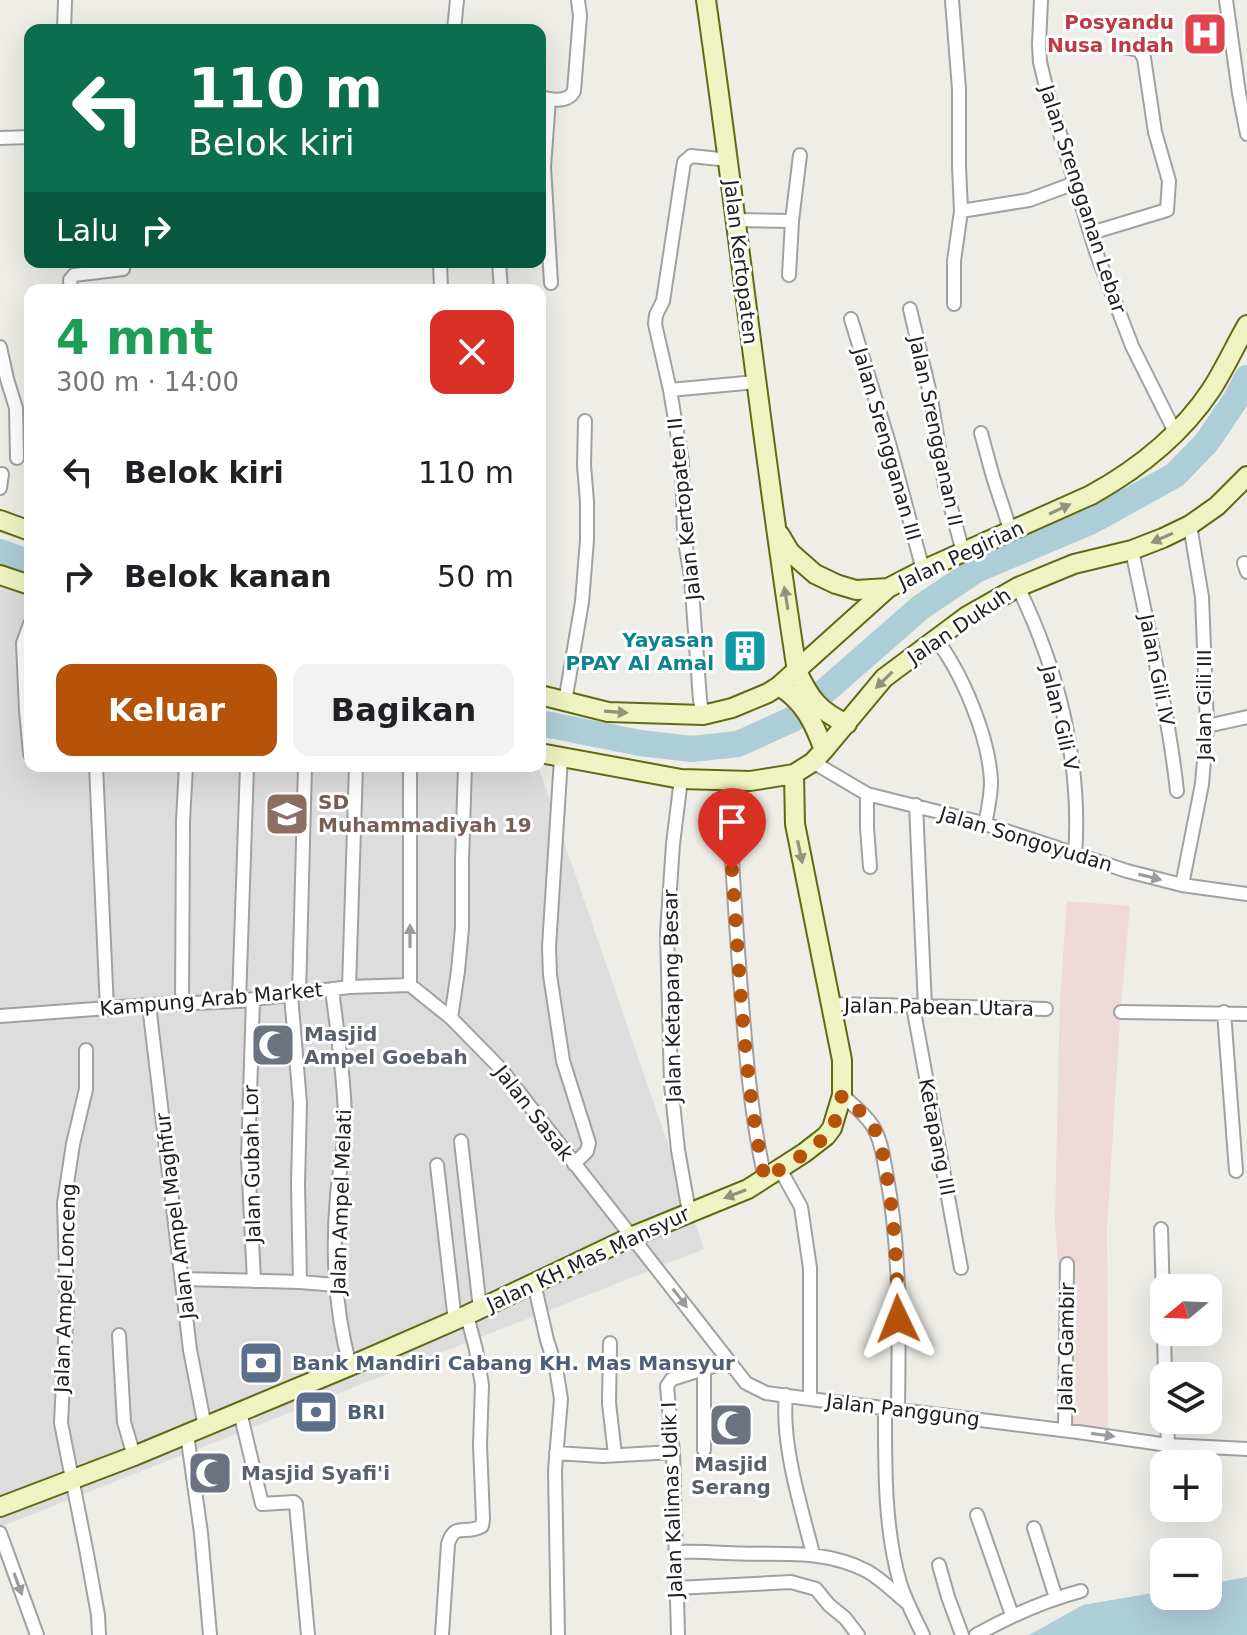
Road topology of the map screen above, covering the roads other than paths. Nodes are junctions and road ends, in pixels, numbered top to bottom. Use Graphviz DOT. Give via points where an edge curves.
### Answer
graph roads {
  1 [pos="65,0"];
  2 [pos="457,0"];
  3 [pos="578,0"];
  4 [pos="706,0"];
  5 [pos="952,0"];
  6 [pos="1041,0"];
  7 [pos="1226,0"];
  8 [pos="64,24"];
  9 [pos="455,24"];
  10 [pos="1117,46"];
  11 [pos="546,98"];
  12 [pos="1247,134"];
  13 [pos="24,137"];
  14 [pos="0,138"];
  15 [pos="800,155"];
  16 [pos="729,160"];
  17 [pos="1075,183"];
  18 [pos="546,200"];
  19 [pos="961,211"];
  20 [pos="736,220"];
  21 [pos="792,221"];
  22 [pos="1091,233"];
  23 [pos="123,269"];
  24 [pos="789,275"];
  25 [pos="551,283"];
  26 [pos="71,284"];
  27 [pos="954,304"];
  28 [pos="910,309"];
  29 [pos="851,319"];
  30 [pos="1247,325"];
  31 [pos="0,347"];
  32 [pos="756,382"];
  33 [pos="670,390"];
  34 [pos="585,421"];
  35 [pos="981,433"];
  36 [pos="1176,434"];
  37 [pos="17,458"];
  38 [pos="2,474"];
  39 [pos="1246,480"];
  40 [pos="0,488"];
  41 [pos="0,520"];
  42 [pos="774,525"];
  43 [pos="1190,525"];
  44 [pos="24,529"];
  45 [pos="1011,532"];
  46 [pos="1132,550"];
  47 [pos="963,552"];
  48 [pos="923,570"];
  49 [pos="0,575"];
  50 [pos="24,583"];
  51 [pos="1018,587"];
  52 [pos="888,588"];
  53 [pos="935,638"];
  54 [pos="24,640"];
  55 [pos="24,665"];
  56 [pos="794,685"];
  57 [pos="546,697"];
  58 [pos="565,702"];
  59 [pos="817,714"];
  60 [pos="703,715"];
  61 [pos="1247,717"];
  62 [pos="847,724"];
  63 [pos="1207,726"];
  64 [pos="546,754"];
  65 [pos="818,756"];
  66 [pos="561,758"];
  67 [pos="96,772"];
  68 [pos="186,772"];
  69 [pos="247,772"];
  70 [pos="305,772"];
  71 [pos="356,772"];
  72 [pos="410,772"];
  73 [pos="465,772"];
  74 [pos="794,774"];
  75 [pos="681,779"];
  76 [pos="729,781"];
  77 [pos="1177,791"];
  78 [pos="867,794"];
  79 [pos="916,805"];
  80 [pos="985,824"];
  81 [pos="1075,855"];
  82 [pos="870,867"];
  83 [pos="1182,885"];
  84 [pos="1247,894"];
  85 [pos="410,985"];
  86 [pos="349,987"];
  87 [pos="332,989"];
  88 [pos="295,995"];
  89 [pos="253,999"];
  90 [pos="239,1001"];
  91 [pos="182,1003"];
  92 [pos="831,1004"];
  93 [pos="149,1005"];
  94 [pos="919,1006"];
  95 [pos="107,1009"];
  96 [pos="1046,1009"];
  97 [pos="1121,1012"];
  98 [pos="1224,1012"];
  99 [pos="1247,1014"];
  100 [pos="6,1016"];
  101 [pos="451,1018"];
  102 [pos="86,1050"];
  103 [pos="842,1095"];
  104 [pos="461,1141"];
  105 [pos="574,1164"];
  106 [pos="437,1165"];
  107 [pos="1236,1171"];
  108 [pos="772,1174"];
  109 [pos="689,1212"];
  110 [pos="1161,1229"];
  111 [pos="633,1236"];
  112 [pos="1067,1264"];
  113 [pos="961,1268"];
  114 [pos="1162,1274"];
  115 [pos="183,1279"];
  116 [pos="254,1281"];
  117 [pos="300,1282"];
  118 [pos="534,1283"];
  119 [pos="336,1285"];
  120 [pos="467,1315"];
  121 [pos="119,1335"];
  122 [pos="610,1343"];
  123 [pos="729,1361"];
  124 [pos="350,1366"];
  125 [pos="704,1369"];
  126 [pos="786,1395"];
  127 [pos="810,1399"];
  128 [pos="885,1408"];
  129 [pos="898,1409"];
  130 [pos="240,1412"];
  131 [pos="196,1430"];
  132 [pos="1065,1430"];
  133 [pos="1168,1434"];
  134 [pos="1168,1445"];
  135 [pos="1247,1449"];
  136 [pos="704,1450"];
  137 [pos="673,1452"];
  138 [pos="556,1453"];
  139 [pos="615,1455"];
  140 [pos="134,1456"];
  141 [pos="73,1480"];
  142 [pos="1,1501"];
  143 [pos="977,1515"];
  144 [pos="1034,1528"];
  145 [pos="0,1533"];
  146 [pos="676,1552"];
  147 [pos="813,1554"];
  148 [pos="939,1565"];
  149 [pos="676,1588"];
  150 [pos="1081,1591"];
  151 [pos="1056,1598"];
  152 [pos="906,1602"];
  153 [pos="1012,1615"];
  154 [pos="37,1635"];
  155 [pos="99,1635"];
  156 [pos="210,1635"];
  157 [pos="308,1635"];
  158 [pos="442,1635"];
  159 [pos="558,1635"];
  160 [pos="678,1635"];
  161 [pos="858,1635"];
  162 [pos="923,1635"];
  163 [pos="962,1635"];
  164 [pos="976,1635"];
  1 -- 8 [label="street"];
  2 -- 9 [label="street"];
  3 -- 11 [label="street" via="574,91 565,99"];
  4 -- 16 [label="street, Jalan Kertopaten"];
  5 -- 19 [label="street"];
  6 -- 17 [label="street, Jalan Srengganan Lebar" via="1040,62"];
  7 -- 12 [label="street"];
  10 -- 22 [label="street" via="1139,50 1144,58 1169,181 1167,210"];
  13 -- 14 [label="street"];
  15 -- 21 [label="street"];
  16 -- 20 [label="street, Jalan Kertopaten"];
  16 -- 33 [label="street" via="691,156 684,162 663,301 655,319"];
  17 -- 19 [label="street" via="1029,200"];
  17 -- 22 [label="street, Jalan Srengganan Lebar"];
  18 -- 25 [label="street"];
  19 -- 27 [label="street"];
  20 -- 21 [label="street"];
  20 -- 32 [label="street, Jalan Kertopaten"];
  21 -- 24 [label="street"];
  22 -- 36 [label="street, Jalan Srengganan Lebar" via="1132,346"];
  23 -- 26 [label="street" via="89,272"];
  28 -- 47 [label="street, Jalan Srengganan II"];
  29 -- 48 [label="street, Jalan Srengganan III"];
  30 -- 36 [label="street, Jalan Pegirian" via="1211,391"];
  31 -- 37 [label="street" via="16,408"];
  32 -- 33 [label="street, Jalan Kertopaten II"];
  32 -- 42 [label="street, Jalan Kertopaten"];
  33 -- 60 [label="street, Jalan Kertopaten II" via="682,462 684,536"];
  34 -- 58 [label="street" via="587,540"];
  35 -- 45 [label="street"];
  45 -- 36 [label="street, Jalan Pegirian, one-way" via="1115,482"];
  38 -- 40 [label="street"];
  39 -- 43 [label="street, Jalan Dukuh"];
  41 -- 44 [label="street"];
  42 -- 52 [label="street, Jalan Kertopaten" via="790,552 815,574 856,590"];
  56 -- 42 [label="street, Jalan Kertopaten, one-way"];
  43 -- 46 [label="street, Jalan Dukuh, one-way"];
  43 -- 63 [label="street, Jalan Gili III" via="1202,597"];
  45 -- 47 [label="street, Jalan Pegirian"];
  46 -- 51 [label="street, Jalan Dukuh" via="1074,564"];
  46 -- 77 [label="street, Jalan Gili IV"];
  47 -- 48 [label="street, Jalan Pegirian"];
  48 -- 52 [label="street, Jalan Pegirian"];
  49 -- 50 [label="street"];
  51 -- 53 [label="street, Jalan Dukuh"];
  51 -- 81 [label="street, Jalan Gili V" via="1053,677 1074,765"];
  52 -- 56 [label="street, Jalan Pegirian"];
  53 -- 62 [label="street, Jalan Dukuh, one-way" via="884,678"];
  53 -- 80 [label="street" via="959,676 984,743 991,780"];
  54 -- 55 [label="street"];
  56 -- 59 [label="street"];
  56 -- 60 [label="street, Jalan Pegirian"];
  57 -- 58 [label="street, Jalan Pegirian"];
  58 -- 60 [label="street, Jalan Pegirian, one-way" via="608,712"];
  59 -- 62 [label="street"];
  59 -- 65 [label="street"];
  61 -- 63 [label="street"];
  62 -- 65 [label="street, Jalan Dukuh"];
  63 -- 83 [label="street, Jalan Gili III" via="1202,784"];
  64 -- 66 [label="street"];
  65 -- 74 [label="street, Jalan Dukuh"];
  65 -- 78 [label="street, Jalan Songoyudan"];
  66 -- 75 [label="street"];
  66 -- 105 [label="street" via="549,962 563,1061 589,1143"];
  67 -- 95 [label="street"];
  68 -- 91 [label="street"];
  69 -- 90 [label="street"];
  70 -- 88 [label="street"];
  71 -- 86 [label="street"];
  85 -- 72 [label="street, one-way"];
  73 -- 101 [label="street" via="462,928"];
  74 -- 76 [label="street"];
  74 -- 92 [label="street, Jalan KH Mas Mansyur, one-way" via="795,824"];
  75 -- 76 [label="street"];
  75 -- 109 [label="street, Jalan Ketapang Besar" via="667,933 671,1084"];
  76 -- 108 [label="street" via="747,1065 755,1136"];
  78 -- 79 [label="street, Jalan Songoyudan"];
  78 -- 82 [label="street"];
  79 -- 80 [label="street, Jalan Songoyudan"];
  79 -- 94 [label="street, Ketapang III"];
  80 -- 81 [label="street, Jalan Songoyudan"];
  81 -- 83 [label="street, Jalan Songoyudan, one-way"];
  83 -- 84 [label="street, Jalan Songoyudan"];
  85 -- 86 [label="street, Kampung Arab Market"];
  85 -- 101 [label="street, Jalan Sasak"];
  86 -- 87 [label="street, Kampung Arab Market"];
  87 -- 88 [label="street, Kampung Arab Market"];
  87 -- 119 [label="street, Jalan Ampel Melati" via="345,1117"];
  88 -- 89 [label="street, Kampung Arab Market"];
  88 -- 117 [label="street"];
  89 -- 90 [label="street, Kampung Arab Market"];
  89 -- 116 [label="street, Jalan Gubah Lor" via="248,1158"];
  90 -- 91 [label="street, Kampung Arab Market"];
  91 -- 93 [label="street, Kampung Arab Market"];
  92 -- 94 [label="street, Jalan Pabean Utara"];
  92 -- 103 [label="street, Jalan KH Mas Mansyur" via="842,1060"];
  93 -- 95 [label="street, Kampung Arab Market"];
  93 -- 115 [label="street, Jalan Ampel Maghfur"];
  94 -- 96 [label="street, Jalan Pabean Utara"];
  94 -- 113 [label="street, Ketapang III"];
  95 -- 100 [label="street, Kampung Arab Market"];
  97 -- 98 [label="street"];
  98 -- 99 [label="street"];
  98 -- 107 [label="street"];
  101 -- 105 [label="street, Jalan Sasak" via="500,1068"];
  102 -- 141 [label="street, Jalan Ampel Lonceng" via="86,1089 64,1203 67,1302 61,1423"];
  103 -- 108 [label="street, Jalan KH Mas Mansyur" via="826,1136"];
  103 -- 129 [label="street" via="873,1126 890,1191 898,1291"];
  104 -- 120 [label="street"];
  105 -- 111 [label="street, Jalan Sasak"];
  106 -- 120 [label="street"];
  108 -- 109 [label="street, Jalan KH Mas Mansyur, one-way"];
  108 -- 127 [label="street" via="801,1207 810,1268"];
  109 -- 111 [label="street, Jalan KH Mas Mansyur"];
  110 -- 114 [label="street"];
  111 -- 118 [label="street, Jalan KH Mas Mansyur"];
  111 -- 123 [label="street, Jalan Panggung, one-way"];
  112 -- 132 [label="street, Jalan Gambir"];
  115 -- 116 [label="street"];
  115 -- 131 [label="street, Jalan Ampel Maghfur"];
  116 -- 117 [label="street"];
  117 -- 119 [label="street"];
  118 -- 120 [label="street, Jalan KH Mas Mansyur"];
  118 -- 138 [label="street" via="559,1382"];
  119 -- 124 [label="street, Jalan Ampel Melati"];
  120 -- 124 [label="street, Jalan KH Mas Mansyur"];
  120 -- 158 [label="street" via="482,1385 483,1519 476,1530 451,1534"];
  121 -- 140 [label="street" via="124,1422"];
  122 -- 139 [label="street"];
  123 -- 125 [label="street, Jalan Kalimas Udik I"];
  123 -- 126 [label="street, Jalan Panggung" via="746,1383"];
  124 -- 130 [label="street, Jalan KH Mas Mansyur"];
  125 -- 136 [label="street"];
  125 -- 137 [label="street, Jalan Kalimas Udik I" via="672,1379 667,1386"];
  126 -- 127 [label="street, Jalan Panggung"];
  126 -- 147 [label="street" via="788,1442"];
  127 -- 128 [label="street, Jalan Panggung"];
  128 -- 129 [label="street, Jalan Panggung"];
  128 -- 152 [label="street" via="887,1502"];
  129 -- 132 [label="street, Jalan Panggung"];
  130 -- 131 [label="street, Jalan KH Mas Mansyur"];
  130 -- 157 [label="street" via="261,1503 296,1504"];
  131 -- 140 [label="street, Jalan KH Mas Mansyur"];
  131 -- 156 [label="street, Jalan Ampel Maghfur"];
  132 -- 134 [label="street, Jalan Panggung, one-way"];
  133 -- 134 [label="street"];
  134 -- 135 [label="street, Jalan Panggung"];
  137 -- 139 [label="street"];
  137 -- 146 [label="street, Jalan Kalimas Udik I"];
  138 -- 139 [label="street"];
  138 -- 159 [label="street"];
  140 -- 141 [label="street, Jalan KH Mas Mansyur"];
  141 -- 142 [label="street, Jalan KH Mas Mansyur"];
  141 -- 155 [label="street, Jalan Ampel Lonceng"];
  143 -- 153 [label="street"];
  144 -- 151 [label="street"];
  145 -- 154 [label="street, one-way"];
  146 -- 147 [label="street"];
  146 -- 149 [label="street, Jalan Kalimas Udik I"];
  147 -- 152 [label="street" via="864,1569"];
  148 -- 163 [label="street"];
  149 -- 160 [label="street, Jalan Kalimas Udik I"];
  149 -- 161 [label="street" via="791,1582 816,1589"];
  150 -- 151 [label="street"];
  151 -- 153 [label="street"];
  152 -- 162 [label="street"];
  153 -- 164 [label="street"];
}
